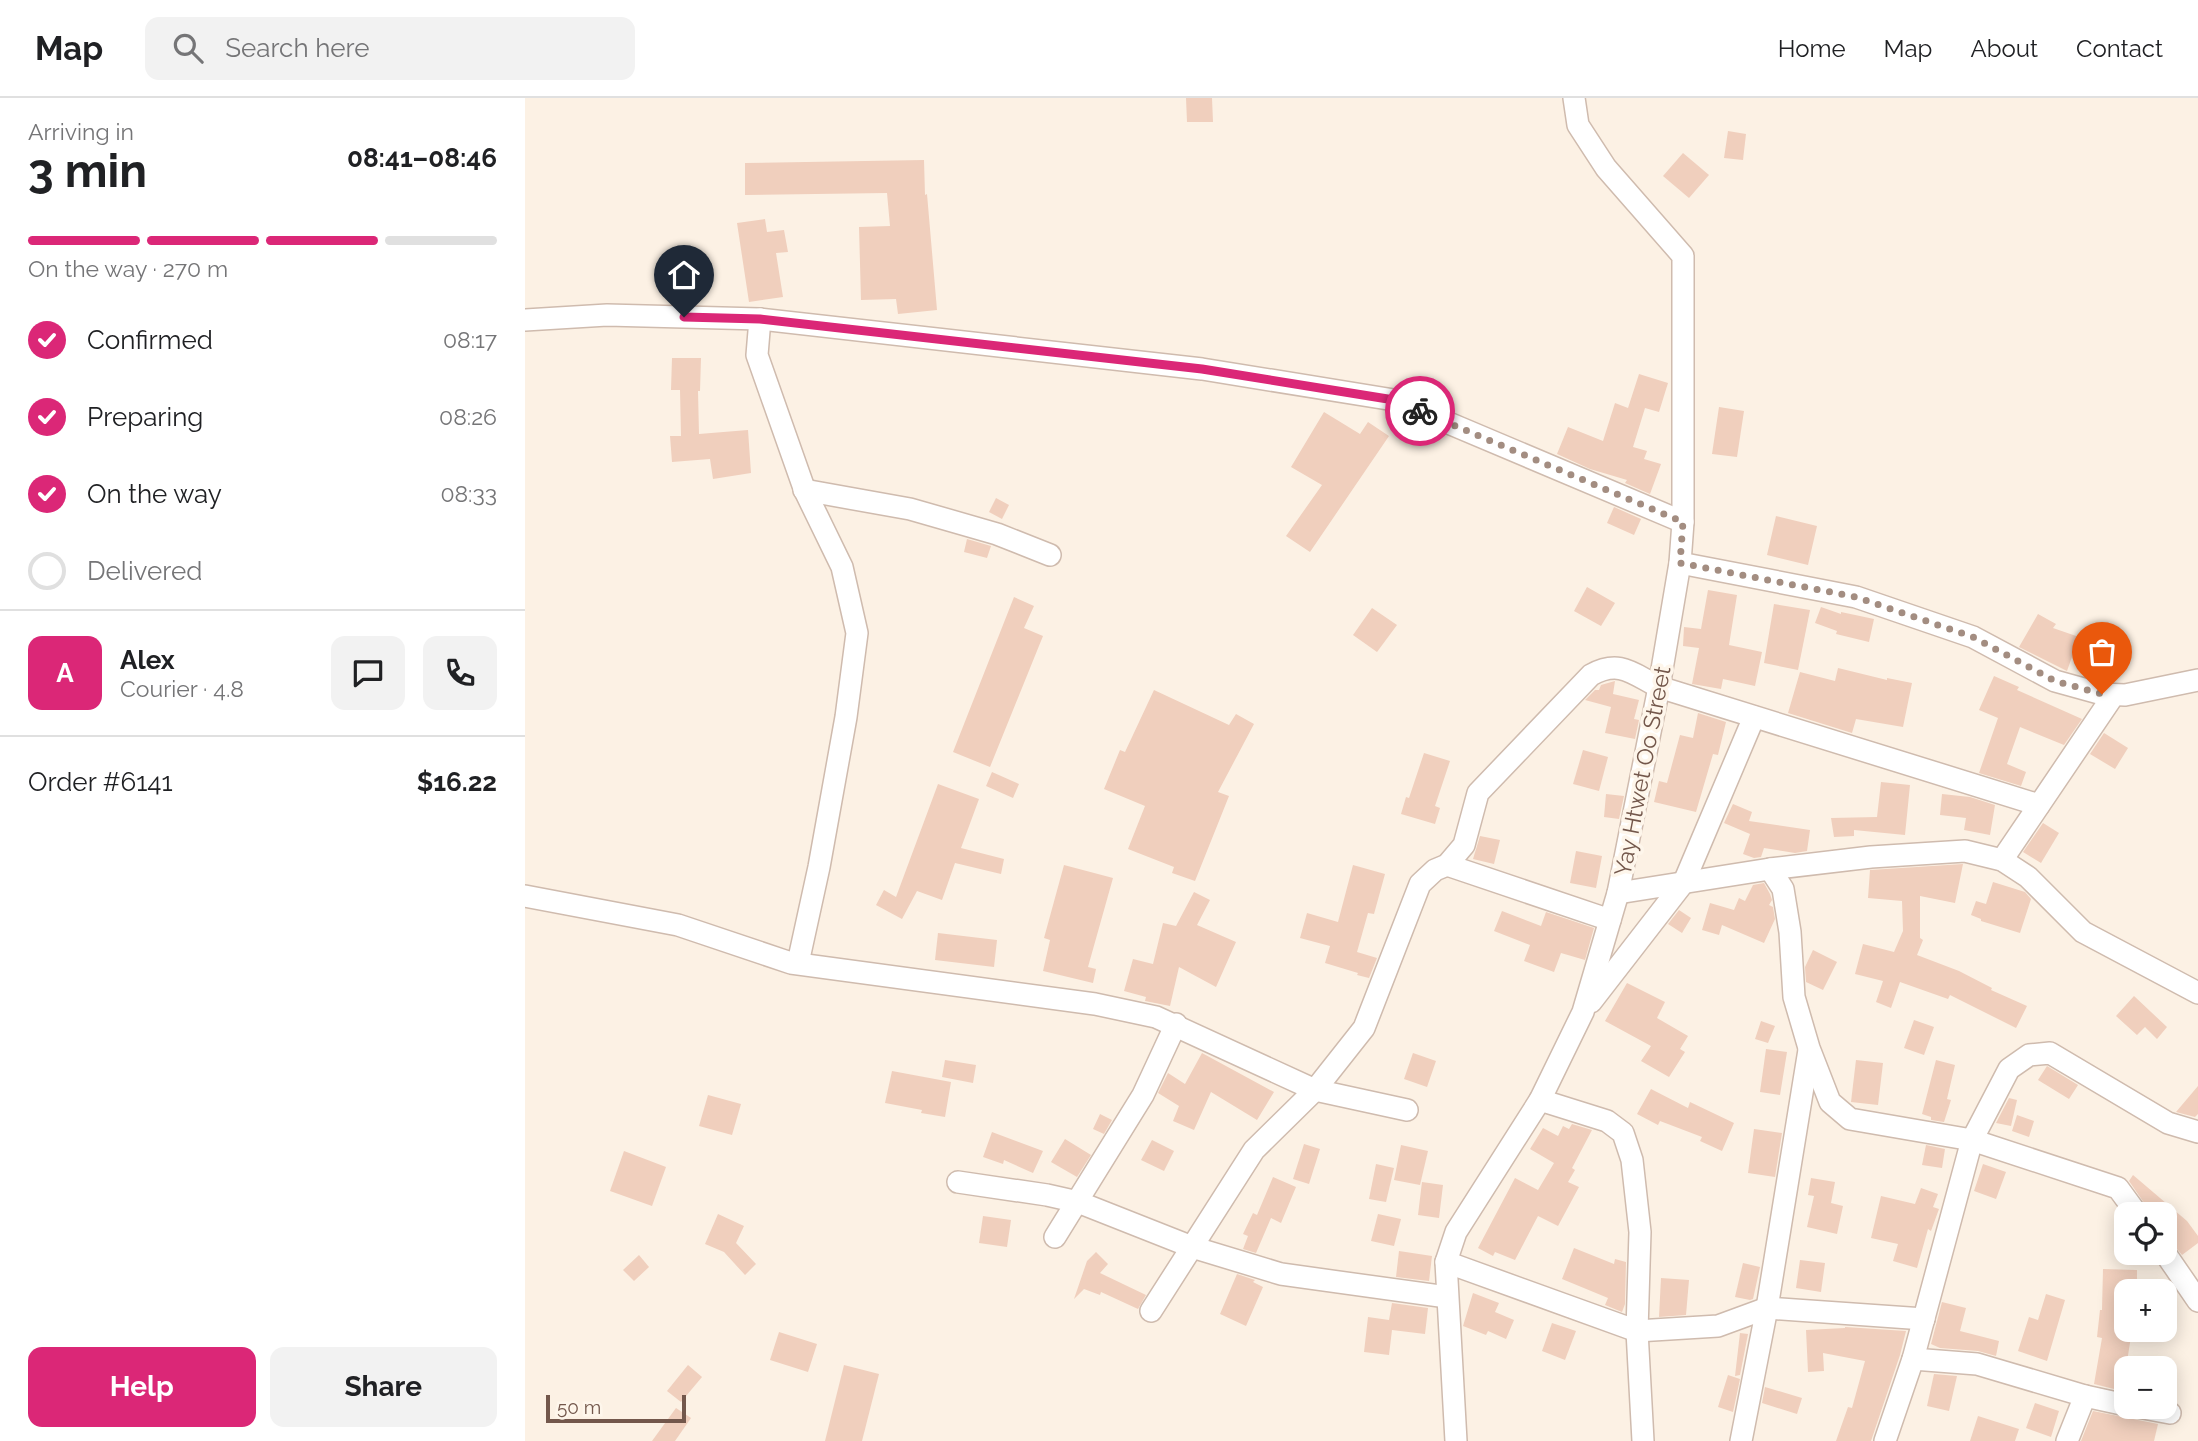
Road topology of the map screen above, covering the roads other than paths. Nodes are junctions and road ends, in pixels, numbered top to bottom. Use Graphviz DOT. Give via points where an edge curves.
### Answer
graph roads {
  1 [pos="1574,98"];
  2 [pos="760,319"];
  3 [pos="525,320"];
  4 [pos="804,490"];
  5 [pos="1683,522"];
  6 [pos="1050,555"];
  7 [pos="1680,563"];
  8 [pos="2198,680"];
  9 [pos="1660,687"];
  10 [pos="2113,696"];
  11 [pos="1754,717"];
  12 [pos="2039,805"];
  13 [pos="2002,860"];
  14 [pos="1447,866"];
  15 [pos="1770,869"];
  16 [pos="1684,882"];
  17 [pos="1618,893"];
  18 [pos="525,897"];
  19 [pos="1610,920"];
  20 [pos="798,964"];
  21 [pos="2198,993"];
  22 [pos="1583,1012"];
  23 [pos="1176,1024"];
  24 [pos="1809,1048"];
  25 [pos="1315,1090"];
  26 [pos="1540,1100"];
  27 [pos="1407,1110"];
  28 [pos="2198,1132"];
  29 [pos="1972,1140"];
  30 [pos="958,1182"];
  31 [pos="1078,1202"];
  32 [pos="2128,1202"];
  33 [pos="1055,1237"];
  34 [pos="1192,1247"];
  35 [pos="1446,1262"];
  36 [pos="2173,1265"];
  37 [pos="1447,1297"];
  38 [pos="2198,1301"];
  39 [pos="1767,1308"];
  40 [pos="1151,1311"];
  41 [pos="1924,1320"];
  42 [pos="1637,1331"];
  43 [pos="1913,1359"];
  44 [pos="2085,1396"];
  45 [pos="2114,1402"];
  46 [pos="1456,1441"];
  47 [pos="1643,1441"];
  48 [pos="1741,1441"];
  49 [pos="1885,1441"];
  50 [pos="2067,1441"];
  1 -- 5 [label="street, Yay Htwet Oo Street" via="1578,125 1606,169 1682,256"];
  2 -- 3 [label="street" via="607,315"];
  2 -- 4 [label="street" via="757,355"];
  2 -- 5 [label="street" via="1202,369 1394,400"];
  4 -- 6 [label="street" via="910,509"];
  4 -- 20 [label="street" via="842,567 857,633 822,853"];
  5 -- 7 [label="street, Yay Htwet Oo Street"];
  7 -- 9 [label="street, Yay Htwet Oo Street"];
  7 -- 10 [label="street" via="1856,597 1973,637 2055,681"];
  8 -- 10 [label="street"];
  9 -- 11 [label="street"];
  9 -- 14 [label="street" via="1620,667 1591,675 1478,793 1464,845"];
  9 -- 17 [label="street, Yay Htwet Oo Street"];
  10 -- 12 [label="street"];
  11 -- 12 [label="street"];
  11 -- 16 [label="street"];
  12 -- 13 [label="street"];
  13 -- 15 [label="street" via="1965,851"];
  13 -- 21 [label="street" via="2028,877 2083,932"];
  14 -- 19 [label="street"];
  14 -- 25 [label="street" via="1420,884 1364,1028"];
  15 -- 16 [label="street"];
  15 -- 24 [label="street" via="1783,889 1794,997"];
  16 -- 17 [label="street"];
  16 -- 22 [label="street"];
  17 -- 19 [label="street, Yay Htwet Oo Street"];
  18 -- 20 [label="street" via="678,925"];
  19 -- 22 [label="street, Yay Htwet Oo Street"];
  20 -- 23 [label="street" via="1095,1004"];
  22 -- 26 [label="street, Yay Htwet Oo Street"];
  23 -- 25 [label="street"];
  23 -- 31 [label="street" via="1143,1095"];
  24 -- 29 [label="street" via="1830,1102 1850,1119"];
  24 -- 39 [label="street"];
  25 -- 27 [label="street"];
  25 -- 34 [label="street" via="1254,1150"];
  26 -- 35 [label="street, Yay Htwet Oo Street" via="1456,1232"];
  26 -- 42 [label="street" via="1607,1121 1623,1133 1632,1160 1640,1232"];
  28 -- 29 [label="street" via="2168,1123 2050,1053 2029,1055 2009,1069"];
  29 -- 32 [label="street" via="2118,1188"];
  29 -- 41 [label="street"];
  30 -- 31 [label="street"];
  31 -- 33 [label="street"];
  31 -- 34 [label="street"];
  34 -- 37 [label="street" via="1280,1275"];
  34 -- 40 [label="street"];
  35 -- 37 [label="street, Yay Htwet Oo Street"];
  35 -- 42 [label="street"];
  36 -- 38 [label="street"];
  37 -- 46 [label="street, Yay Htwet Oo Street"];
  39 -- 41 [label="street"];
  39 -- 42 [label="street" via="1718,1326"];
  39 -- 48 [label="street"];
  41 -- 43 [label="street"];
  42 -- 47 [label="street"];
  43 -- 44 [label="street" via="1977,1364"];
  43 -- 49 [label="street"];
  44 -- 45 [label="street"];
  44 -- 50 [label="street"];
}
